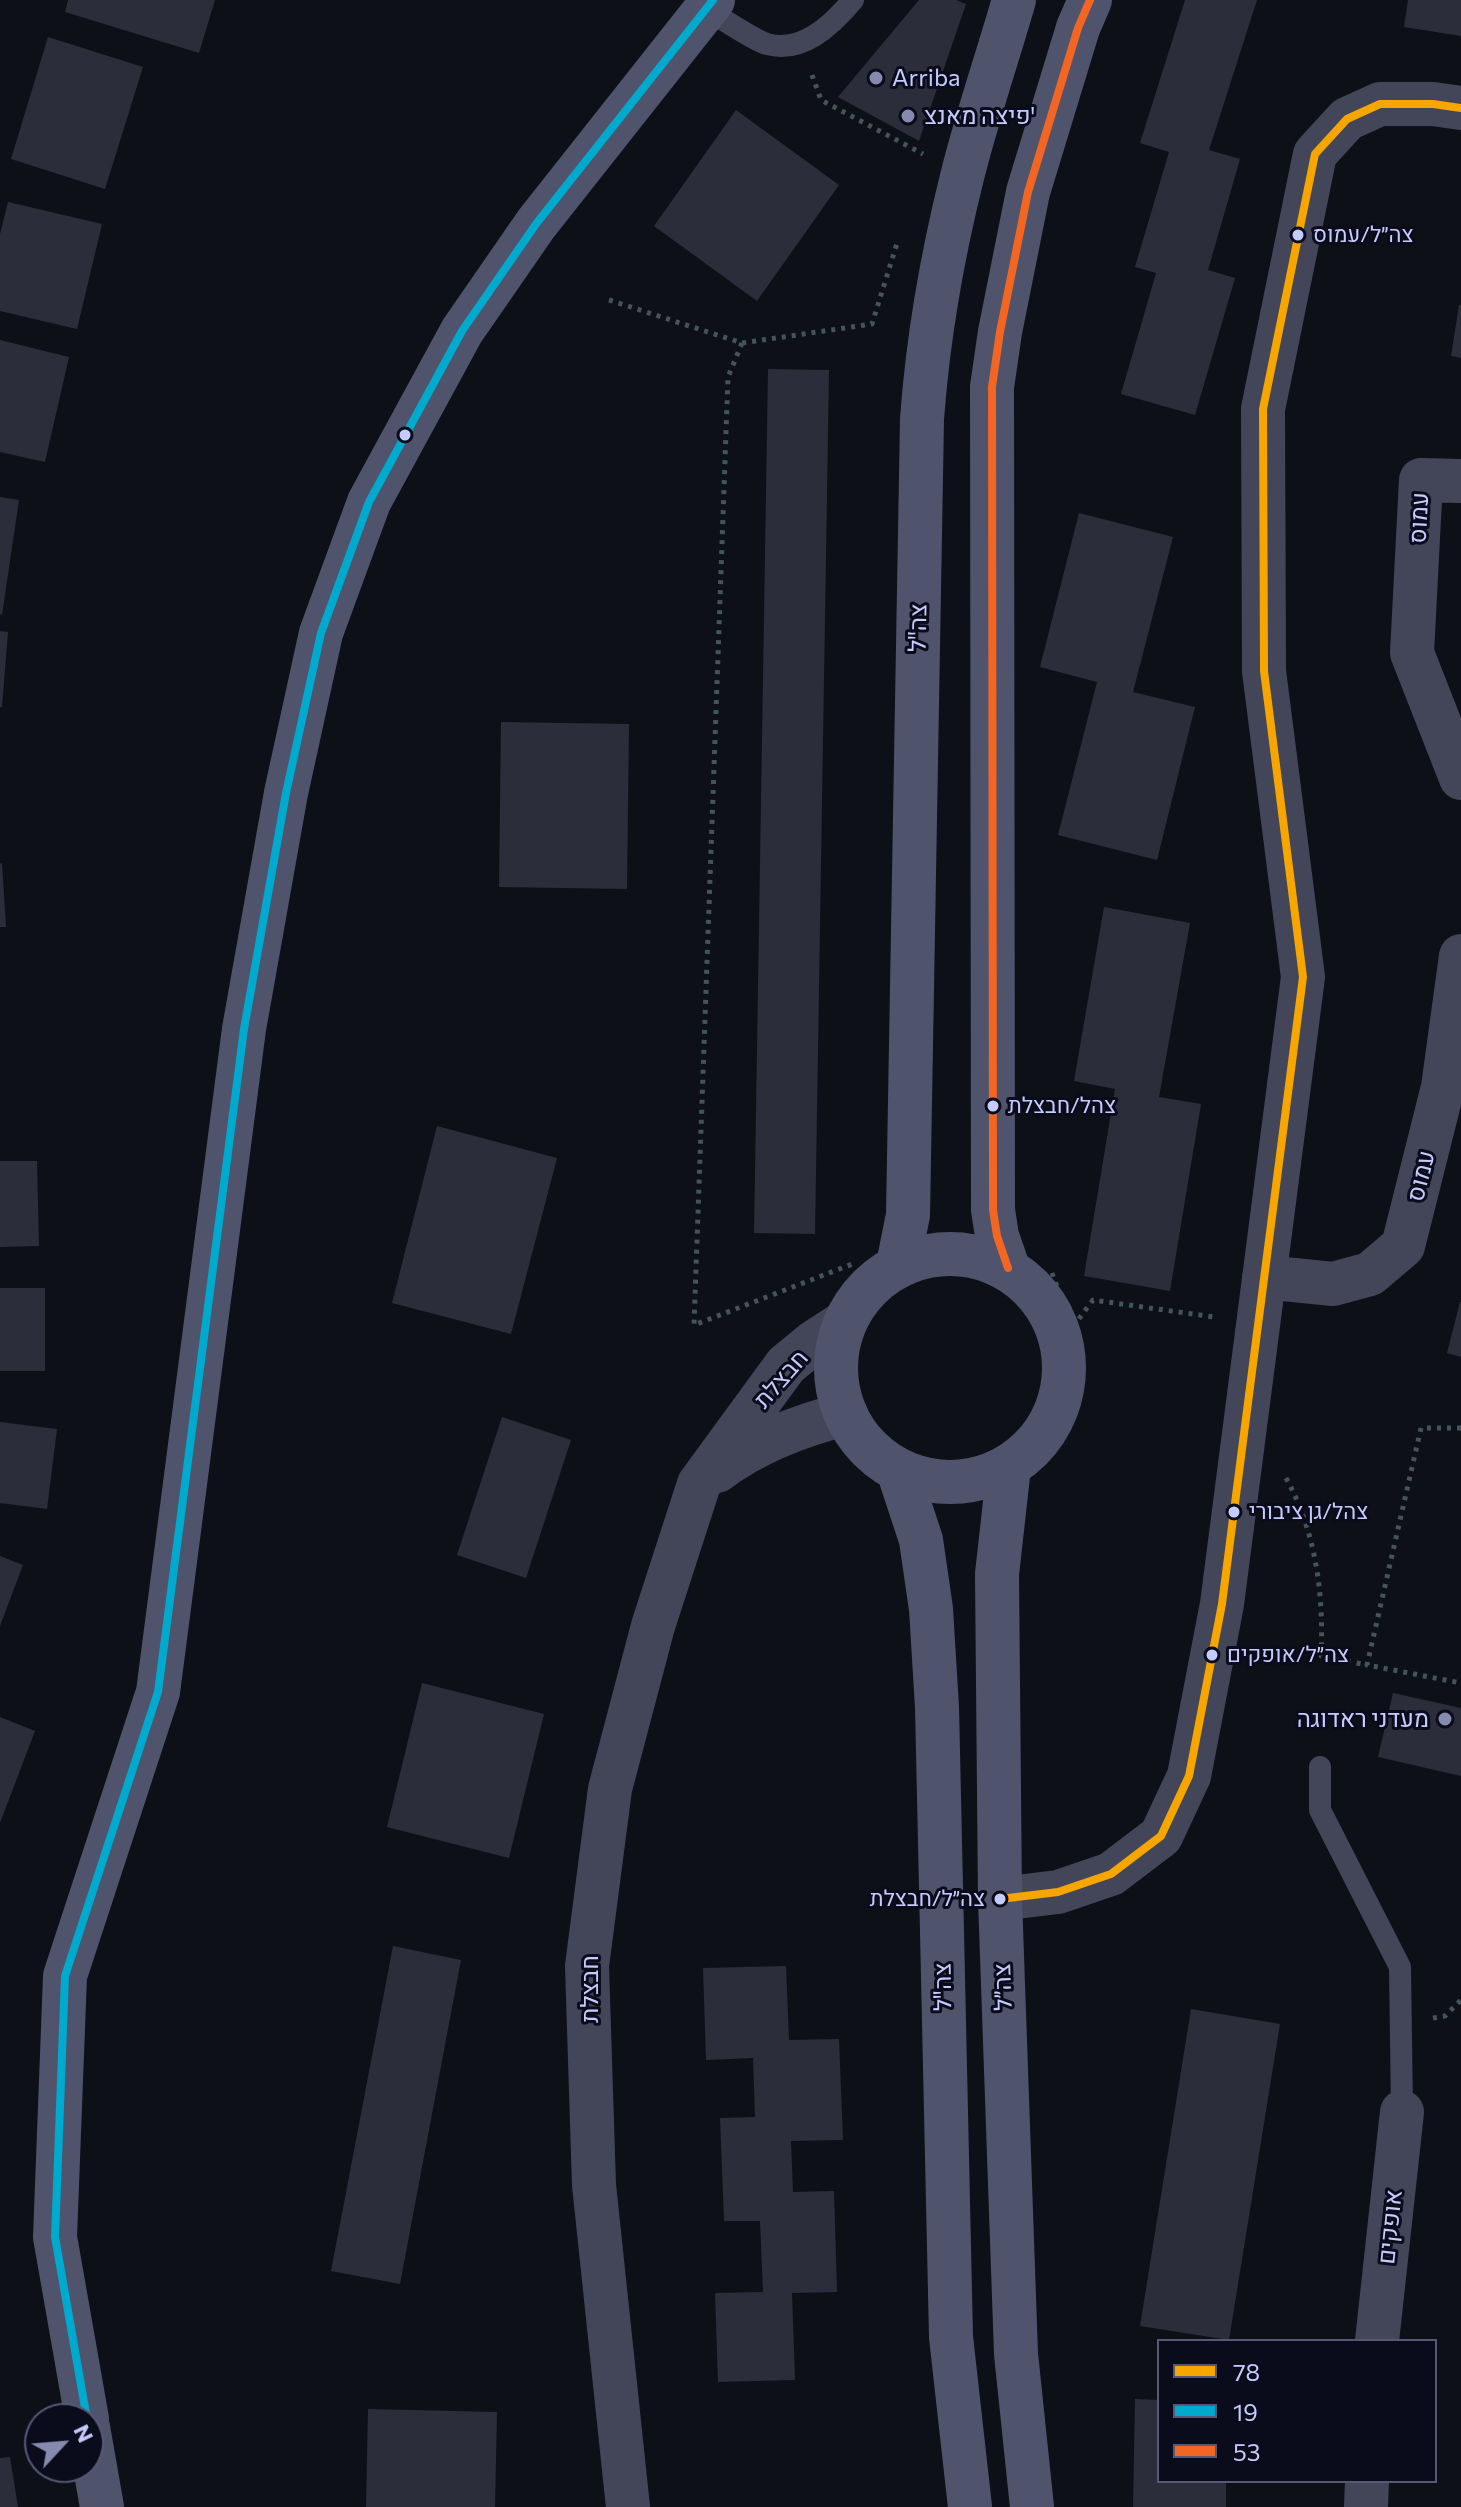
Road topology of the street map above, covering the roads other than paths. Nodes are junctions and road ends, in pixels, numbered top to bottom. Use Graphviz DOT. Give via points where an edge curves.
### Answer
graph roads {
  1 [pos="853,0"];
  2 [pos="1014,0"];
  3 [pos="1090,0"];
  4 [pos="709,4"];
  5 [pos="1461,108"];
  6 [pos="1461,481"];
  7 [pos="1461,778"];
  8 [pos="1461,956"];
  9 [pos="901,1254"];
  10 [pos="1008,1268"];
  11 [pos="1264,1277"];
  12 [pos="845,1322"];
  13 [pos="846,1414"];
  14 [pos="1009,1467"];
  15 [pos="898,1470"];
  16 [pos="699,1484"];
  17 [pos="1320,1767"];
  18 [pos="1000,1899"];
  19 [pos="1402,2112"];
  20 [pos="1377,2339"];
  21 [pos="84,2403"];
  22 [pos="98,2483"];
  23 [pos="1367,2483"];
  24 [pos="102,2507"];
  25 [pos="628,2507"];
  26 [pos="970,2507"];
  27 [pos="1032,2507"];
  28 [pos="1366,2507"];
  1 -- 4 [label="lane" via="835,21 800,44 767,44"];
  2 -- 9 [label="main road, צה\"ל" via="962,176 927,355 908,1199"];
  3 -- 10 [label="main road" via="1028,192 992,387 993,1210"];
  4 -- 21 [label="main road" via="536,224 462,331 369,502 321,633 244,1029 158,1692 65,1976 55,2237"];
  5 -- 11 [label="street" via="1380,104 1347,119 1315,154 1263,409 1264,671 1303,977"];
  6 -- 7 [label="street, עמוס" via="1421,480 1412,653"];
  8 -- 11 [label="street, עמוס" via="1443,1087 1403,1246 1370,1274 1333,1284"];
  9 -- 10 [label="main road" via="953,1253"];
  9 -- 12 [label="main road"];
  10 -- 14 [label="main road" via="1034,1290 1053,1318 1064,1351 1064,1385 1054,1417 1035,1445"];
  11 -- 18 [label="street" via="1222,1604 1189,1776 1161,1836 1111,1874 1058,1892"];
  12 -- 13 [label="main road" via="837,1384"];
  12 -- 16 [label="street, חבצלת" via="786,1365"];
  13 -- 15 [label="main road" via="867,1446"];
  13 -- 16 [label="street, חבצלת" via="783,1435"];
  14 -- 15 [label="main road" via="973,1480 935,1482"];
  14 -- 18 [label="main road, צה״ל" via="997,1574"];
  15 -- 26 [label="main road, צה\"ל" via="921,1540 931,1609 951,2337"];
  16 -- 25 [label="street, חבצלת" via="653,1626 610,1789 587,1966 594,2185"];
  17 -- 19 [label="lane" via="1320,1810 1400,1967"];
  18 -- 27 [label="main road, צה״ל" via="1016,2354"];
  19 -- 20 [label="street, אופקים"];
  22 -- 24 [label="main road"];
  23 -- 28 [label="street"];
}
